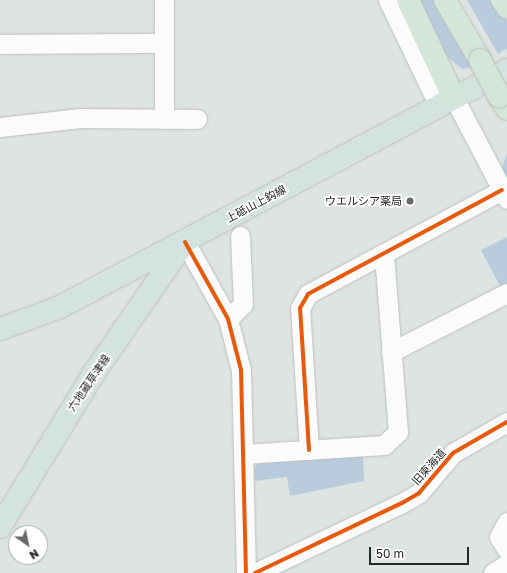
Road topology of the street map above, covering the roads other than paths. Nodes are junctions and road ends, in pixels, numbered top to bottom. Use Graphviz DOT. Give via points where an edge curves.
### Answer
graph roads {
  1 [pos="164,0"];
  2 [pos="388,0"];
  3 [pos="408,0"];
  4 [pos="446,0"];
  5 [pos="460,0"];
  6 [pos="502,0"];
  7 [pos="507,7"];
  8 [pos="164,43"];
  9 [pos="0,44"];
  10 [pos="484,57"];
  11 [pos="507,70"];
  12 [pos="504,96"];
  13 [pos="447,102"];
  14 [pos="164,119"];
  15 [pos="197,119"];
  16 [pos="0,127"];
  17 [pos="504,195"];
  18 [pos="240,236"];
  19 [pos="185,242"];
  20 [pos="384,254"];
  21 [pos="507,293"];
  22 [pos="228,319"];
  23 [pos="0,329"];
  24 [pos="391,352"];
  25 [pos="507,422"];
  26 [pos="309,450"];
  27 [pos="243,454"];
  28 [pos="507,522"];
  29 [pos="0,527"];
  30 [pos="507,550"];
  31 [pos="507,564"];
  32 [pos="246,573"];
  33 [pos="255,573"];
  34 [pos="493,573"];
  1 -- 8 [label="street"];
  2 -- 13 [label="street"];
  3 -- 13 [label="highway"];
  4 -- 10 [label="highway"];
  5 -- 10 [label="highway"];
  6 -- 7 [label="highway"];
  8 -- 9 [label="street"];
  8 -- 14 [label="street"];
  10 -- 12 [label="highway, bridge"];
  11 -- 13 [label="main road, 上砥山上鈎線"];
  13 -- 17 [label="street"];
  13 -- 19 [label="main road, 上砥山上鈎線"];
  14 -- 15 [label="street"];
  14 -- 16 [label="street" via="80,118"];
  17 -- 20 [label="street"];
  18 -- 22 [label="street" via="243,304"];
  19 -- 22 [label="street"];
  19 -- 23 [label="main road, 上砥山上鈎線" via="60,307"];
  19 -- 29 [label="main road, 六地蔵草津線" via="96,370"];
  20 -- 24 [label="street"];
  20 -- 26 [label="street" via="308,294 300,308"];
  21 -- 24 [label="street"];
  22 -- 27 [label="street" via="241,370"];
  24 -- 26 [label="street" via="398,432 384,445"];
  25 -- 33 [label="street, 旧東海道" via="453,453 419,493 337,537"];
  26 -- 27 [label="street"];
  27 -- 32 [label="street"];
  28 -- 30 [label="street" via="499,537"];
  31 -- 34 [label="street"];
}
